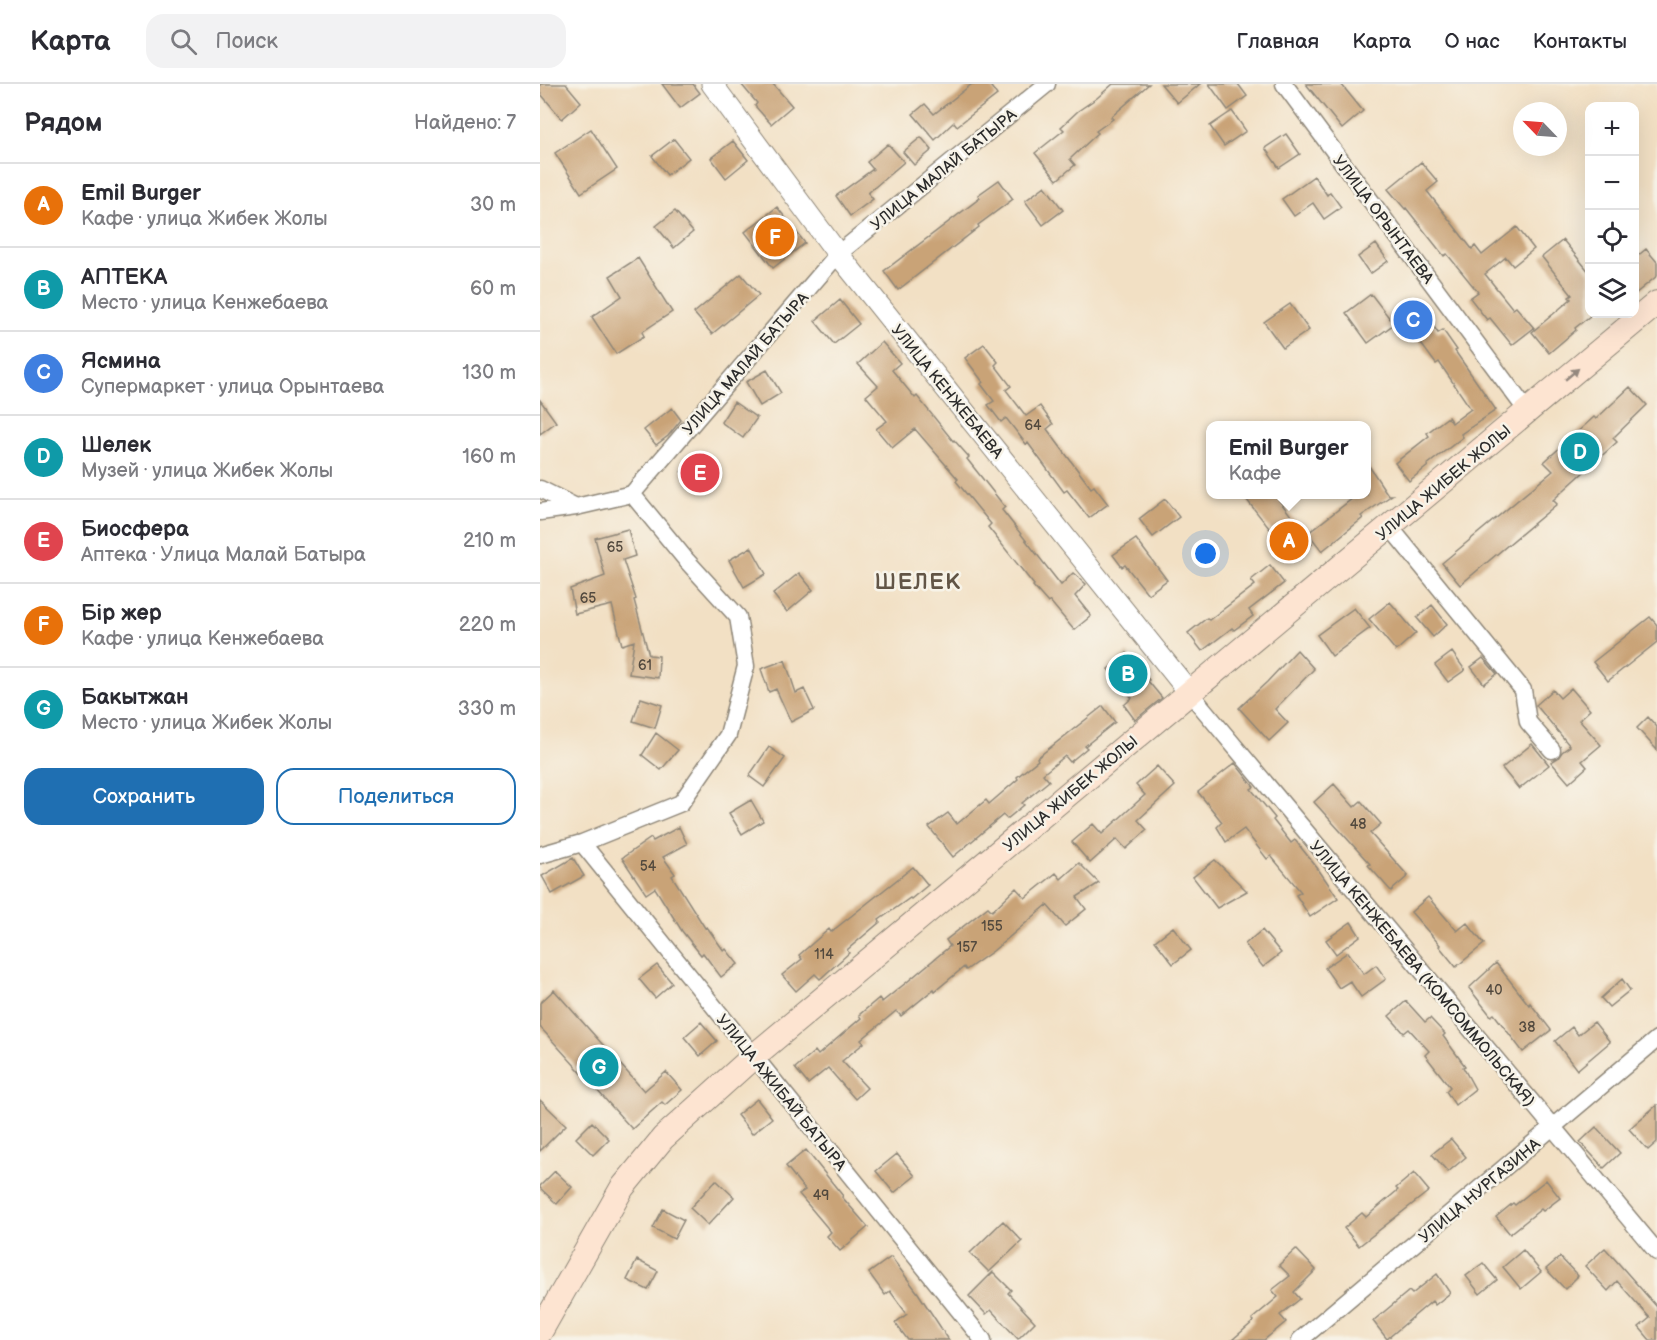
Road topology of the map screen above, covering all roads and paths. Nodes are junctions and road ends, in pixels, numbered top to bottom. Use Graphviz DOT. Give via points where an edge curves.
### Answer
graph roads {
  1 [pos="712,84"];
  2 [pos="1047,84"];
  3 [pos="1284,84"];
  4 [pos="838,255"];
  5 [pos="1657,303"];
  6 [pos="1527,411"];
  7 [pos="540,489"];
  8 [pos="632,494"];
  9 [pos="576,507"];
  10 [pos="540,512"];
  11 [pos="1390,527"];
  12 [pos="1190,693"];
  13 [pos="1552,750"];
  14 [pos="582,843"];
  15 [pos="540,855"];
  16 [pos="1657,1039"];
  17 [pos="754,1056"];
  18 [pos="1552,1128"];
  19 [pos="1657,1252"];
  20 [pos="540,1332"];
  21 [pos="983,1340"];
  22 [pos="1300,1340"];
  1 -- 4 [label="street, УЛИЦА КЕНЖЕБАЕВА"];
  2 -- 4 [label="street, УЛИЦА МАЛАЙ БАТЫРА"];
  3 -- 6 [label="street, УЛИЦА ОРЫНТАЕВА"];
  4 -- 8 [label="street, УЛИЦА МАЛАЙ БАТЫРА"];
  4 -- 12 [label="street, УЛИЦА КЕНЖЕБАЕВА"];
  6 -- 5 [label="main road, УЛИЦА ЖИБЕК ЖОЛЫ, one-way"];
  6 -- 11 [label="main road, УЛИЦА ЖИБЕК ЖОЛЫ"];
  7 -- 9 [label="street"];
  8 -- 9 [label="street"];
  8 -- 14 [label="street" via="738,617 746,666 728,735 681,803"];
  9 -- 10 [label="street"];
  11 -- 12 [label="main road, УЛИЦА ЖИБЕК ЖОЛЫ"];
  11 -- 13 [label="street" via="1523,690 1528,722"];
  12 -- 17 [label="main road, УЛИЦА ЖИБЕК ЖОЛЫ"];
  12 -- 18 [label="street, УЛИЦА КЕНЖЕБАЕВА (КОМСОММОЛЬСКАЯ)"];
  14 -- 15 [label="street"];
  14 -- 17 [label="street, УЛИЦА АЖИБАЙ БАТЫРА"];
  16 -- 18 [label="street, УЛИЦА НУРГАЗИНА"];
  17 -- 20 [label="main road, УЛИЦА ЖИБЕК ЖОЛЫ" via="663,1138 622,1188"];
  17 -- 21 [label="street, УЛИЦА АЖИБАЙ БАТЫРА"];
  18 -- 19 [label="street, УЛИЦА КЕНЖЕБАЕВА (КОМСОММОЛЬСКАЯ)"];
  18 -- 22 [label="street, УЛИЦА НУРГАЗИНА"];
}
